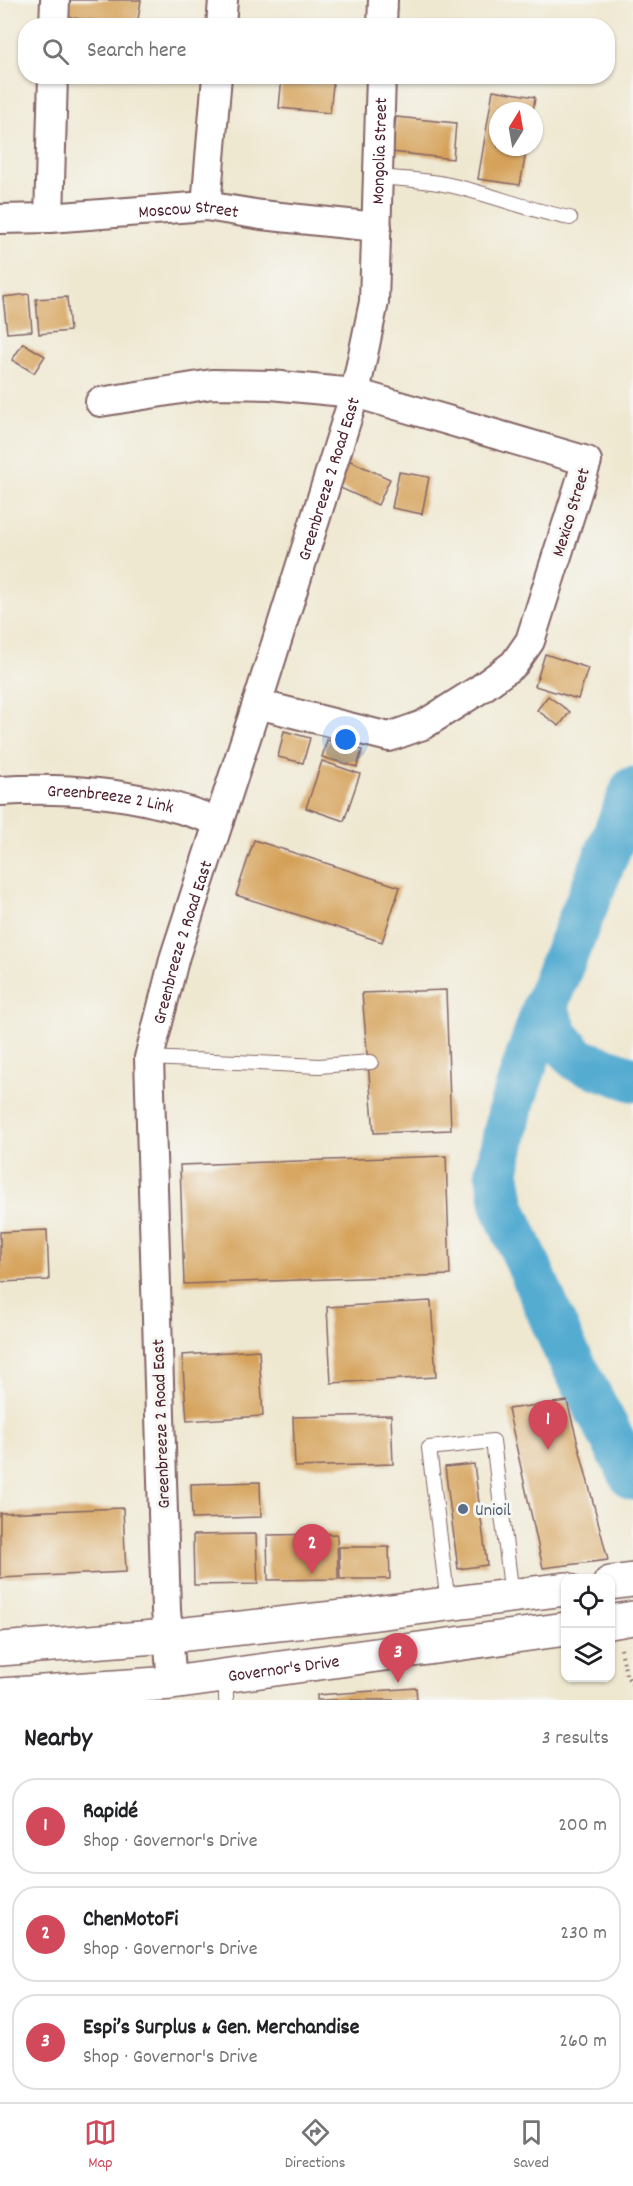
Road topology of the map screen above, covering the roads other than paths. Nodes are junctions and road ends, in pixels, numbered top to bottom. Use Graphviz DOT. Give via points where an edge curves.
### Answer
graph roads {
  1 [pos="55,0"];
  2 [pos="223,0"];
  3 [pos="383,0"];
  4 [pos="54,18"];
  5 [pos="222,18"];
  6 [pos="382,18"];
  7 [pos="53,84"];
  8 [pos="215,84"];
  9 [pos="381,84"];
  10 [pos="379,177"];
  11 [pos="206,206"];
  12 [pos="50,218"];
  13 [pos="570,218"];
  14 [pos="0,219"];
  15 [pos="377,226"];
  16 [pos="355,393"];
  17 [pos="100,402"];
  18 [pos="257,704"];
  19 [pos="0,791"];
  20 [pos="219,821"];
  21 [pos="149,1058"];
  22 [pos="371,1062"];
  23 [pos="633,1580"];
  24 [pos="615,1582"];
  25 [pos="561,1590"];
  26 [pos="512,1596"];
  27 [pos="448,1604"];
  28 [pos="561,1630"];
  29 [pos="168,1636"];
  30 [pos="0,1649"];
  31 [pos="172,1683"];
  32 [pos="226,1688"];
  33 [pos="99,1694"];
  34 [pos="0,1695"];
  1 -- 4 [label="street"];
  2 -- 5 [label="street"];
  3 -- 6 [label="street"];
  7 -- 12 [label="street"];
  8 -- 11 [label="street"];
  9 -- 10 [label="street, Mongolia Street"];
  10 -- 13 [label="lane" via="440,183"];
  10 -- 15 [label="street, Mongolia Street"];
  11 -- 12 [label="street, Moscow Street"];
  11 -- 15 [label="street, Moscow Street"];
  12 -- 14 [label="street, Moscow Street"];
  15 -- 16 [label="street, Greenbreeze 2 Road East" via="375,302"];
  16 -- 17 [label="street, Mexico Street" via="212,384"];
  16 -- 18 [label="street, Greenbreeze 2 Road East"];
  16 -- 18 [label="street, Mexico Street" via="587,461 584,472 530,641 514,664 480,689 423,725 388,736"];
  18 -- 20 [label="street, Greenbreeze 2 Road East"];
  19 -- 20 [label="street, Greenbreeze 2 Link" via="100,794 156,802"];
  20 -- 21 [label="street, Greenbreeze 2 Road East" via="175,956"];
  21 -- 22 [label="lane" via="319,1066"];
  21 -- 29 [label="street, Greenbreeze 2 Road East"];
  23 -- 24 [label="main road"];
  25 -- 26 [label="main road"];
  26 -- 27 [label="main road"];
  26 -- 27 [label="lane" via="493,1441 429,1448"];
  27 -- 29 [label="main road"];
  28 -- 32 [label="main road, Governor's Drive"];
  29 -- 30 [label="main road"];
  29 -- 31 [label="street, Greenbreeze 2 Road East"];
  31 -- 32 [label="main road, Governor's Drive"];
  31 -- 33 [label="main road, Governor's Drive"];
  33 -- 34 [label="main road, Governor's Drive"];
}
